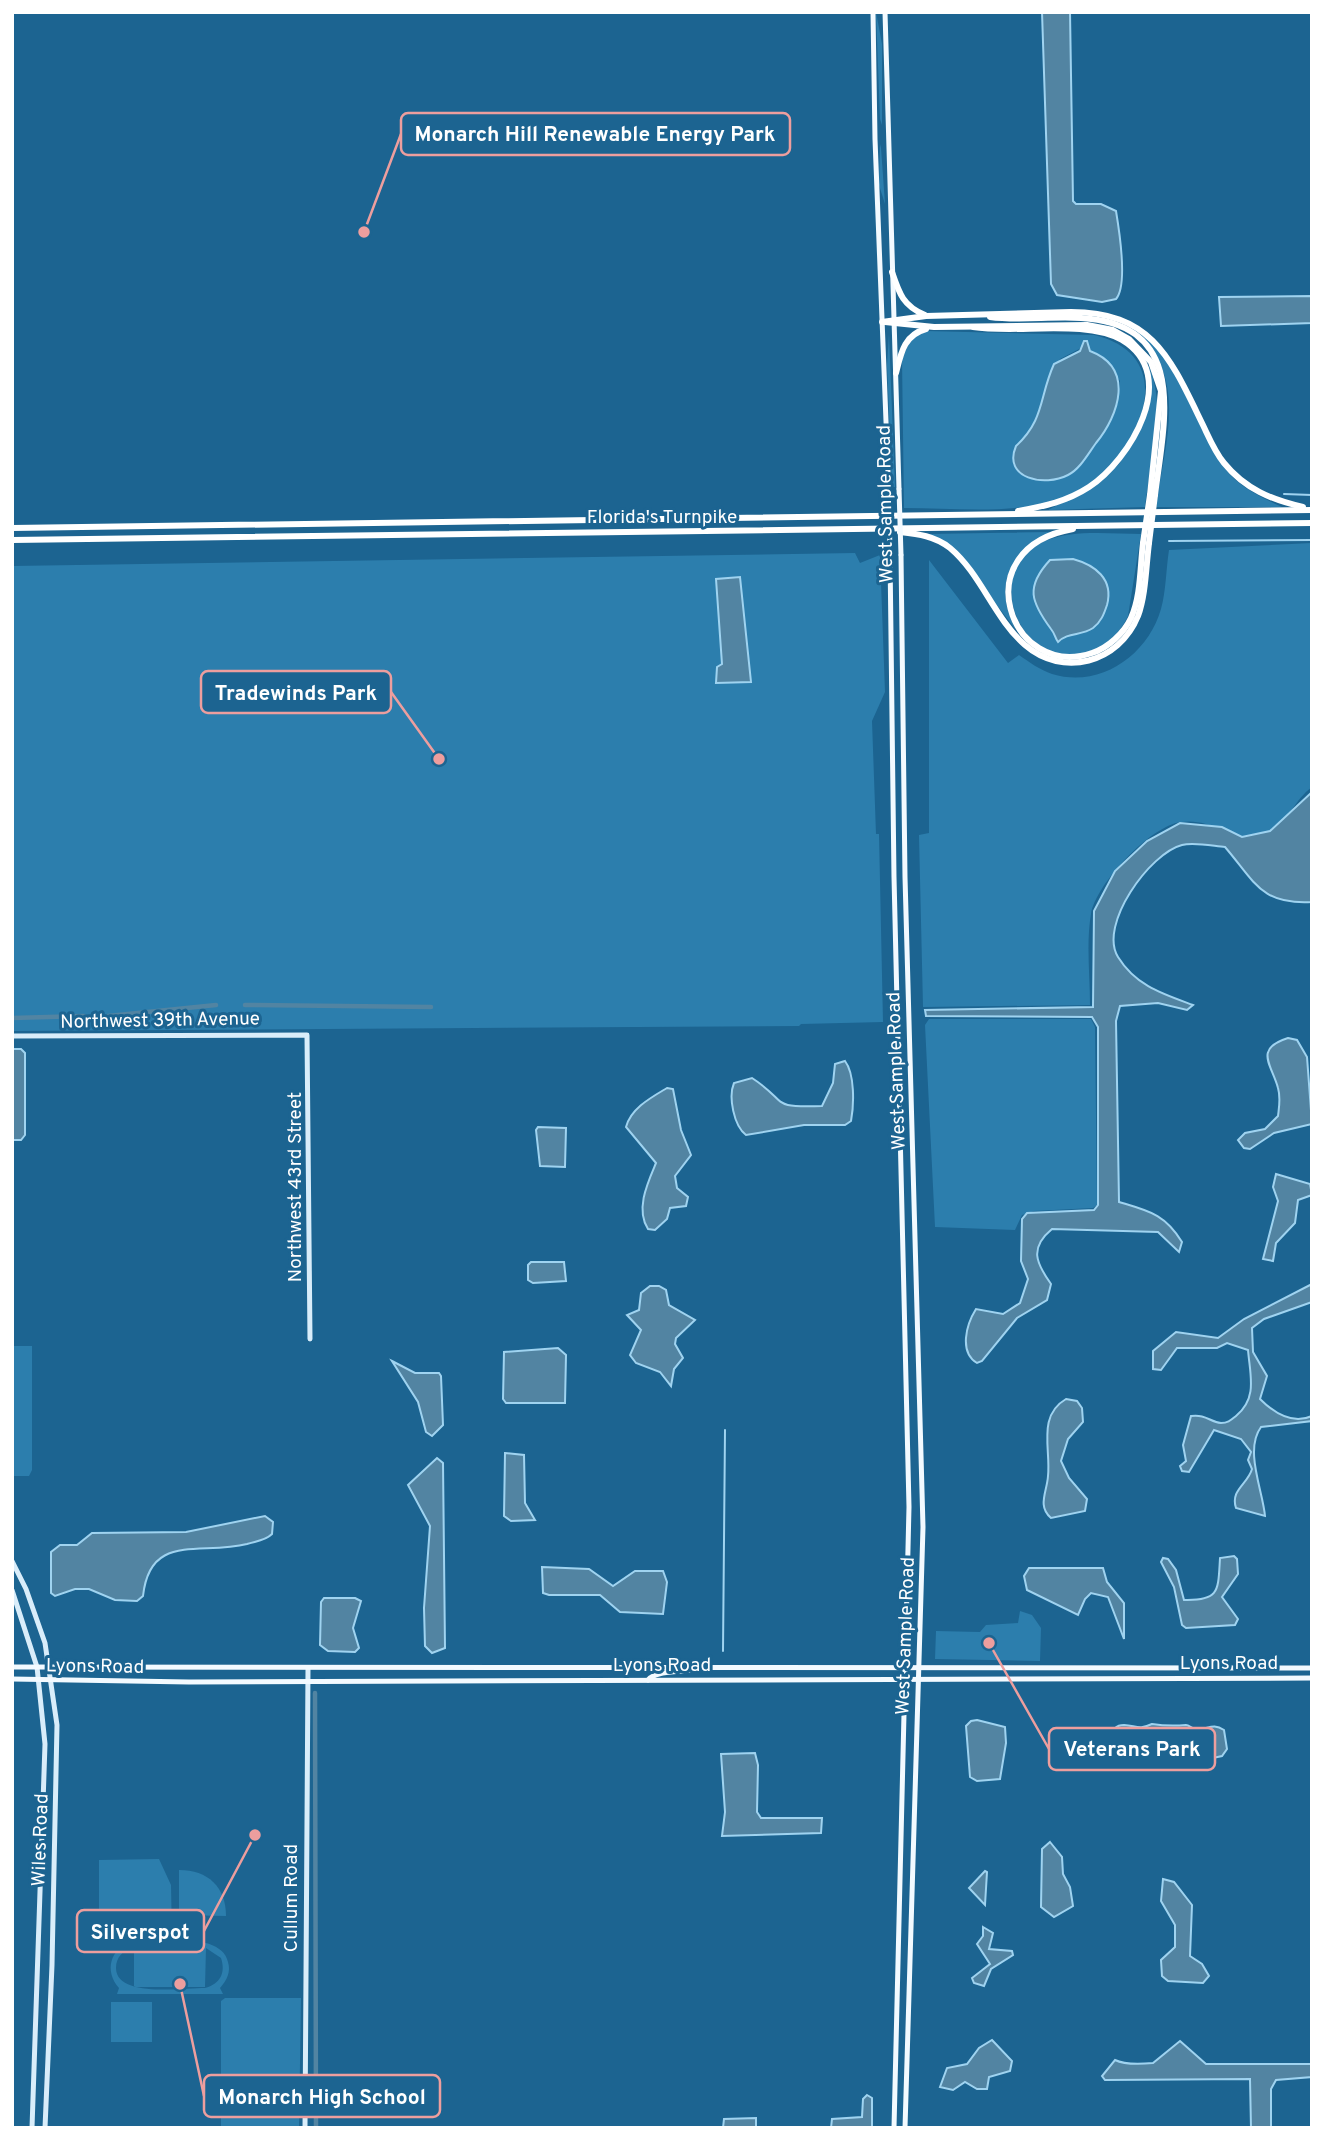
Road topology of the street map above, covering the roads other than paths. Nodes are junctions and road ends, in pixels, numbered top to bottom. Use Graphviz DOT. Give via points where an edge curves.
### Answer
graph roads {
  1 [pos="873,12"];
  2 [pos="885,12"];
  3 [pos="875,134"];
  4 [pos="888,134"];
  5 [pos="892,272"];
  6 [pos="977,315"];
  7 [pos="926,316"];
  8 [pos="894,321"];
  9 [pos="882,322"];
  10 [pos="934,327"];
  11 [pos="973,327"];
  12 [pos="896,373"];
  13 [pos="1152,495"];
  14 [pos="1312,509"];
  15 [pos="999,514"];
  16 [pos="1312,523"];
  17 [pos="1090,526"];
  18 [pos="12,528"];
  19 [pos="881,530"];
  20 [pos="12,540"];
  21 [pos="1146,543"];
  22 [pos="307,1035"];
  23 [pos="12,1036"];
  24 [pos="310,1339"];
  25 [pos="12,1561"];
  26 [pos="12,1590"];
  27 [pos="699,1666"];
  28 [pos="12,1667"];
  29 [pos="37,1667"];
  30 [pos="50,1667"];
  31 [pos="438,1668"];
  32 [pos="907,1668"];
  33 [pos="920,1668"];
  34 [pos="1312,1668"];
  35 [pos="308,1669"];
  36 [pos="1312,1678"];
  37 [pos="12,1679"];
  38 [pos="39,1679"];
  39 [pos="52,1679"];
  40 [pos="648,1680"];
  41 [pos="905,1680"];
  42 [pos="919,1680"];
  43 [pos="307,1681"];
  44 [pos="438,1681"];
  45 [pos="32,2128"];
  46 [pos="45,2128"];
  47 [pos="305,2128"];
  48 [pos="894,2128"];
  49 [pos="905,2128"];
  1 -- 3 [label="main road, West Sample Road"];
  2 -- 4 [label="main road, West Sample Road"];
  3 -- 4 [label="main road"];
  3 -- 9 [label="main road, West Sample Road"];
  4 -- 5 [label="main road, West Sample Road"];
  5 -- 7 [label="highway" via="901,299"];
  5 -- 8 [label="main road, West Sample Road"];
  6 -- 7 [label="highway"];
  6 -- 13 [label="highway" via="1097,320 1124,329 1143,343 1160,367 1167,395"];
  6 -- 14 [label="highway" via="1086,312 1138,328 1172,362 1213,444 1235,475 1268,497"];
  7 -- 8 [label="highway"];
  8 -- 9 [label="highway"];
  8 -- 10 [label="highway"];
  8 -- 12 [label="main road, West Sample Road"];
  9 -- 32 [label="main road, West Sample Road, bridge" via="909,1495"];
  10 -- 11 [label="highway"];
  10 -- 12 [label="highway" via="919,331 906,342"];
  11 -- 13 [label="highway" via="1098,326 1121,334 1142,349 1155,371 1161,402"];
  11 -- 15 [label="highway" via="1110,335 1133,350 1148,383 1136,433 1124,455 1100,480 1058,503"];
  12 -- 33 [label="main road, West Sample Road, bridge" via="923,1527"];
  13 -- 21 [label="highway, bridge"];
  14 -- 15 [label="highway, Florida's Turnpike"];
  15 -- 18 [label="highway, Florida's Turnpike"];
  16 -- 17 [label="highway, Florida's Turnpike"];
  17 -- 19 [label="highway, Florida's Turnpike"];
  17 -- 21 [label="highway" via="1048,534 1036,541 1019,558 1009,580 1009,603 1019,628 1038,648 1050,653 1091,654 1109,645 1125,628 1135,606"];
  19 -- 20 [label="highway, Florida's Turnpike"];
  19 -- 21 [label="highway" via="922,534 949,547 1024,644 1064,663 1104,656 1128,634 1139,614"];
  22 -- 23 [label="main road, Northwest 39th Avenue"];
  22 -- 24 [label="main road, Northwest 43rd Street"];
  25 -- 30 [label="main road, Wiles Road" via="35,1612"];
  26 -- 29 [label="main road, Wiles Road"];
  27 -- 31 [label="main road, Lyons Road"];
  27 -- 32 [label="main road, Lyons Road"];
  27 -- 40 [label="main road" via="678,1674 655,1674"];
  28 -- 29 [label="main road, Lyons Road"];
  29 -- 30 [label="main road, Lyons Road"];
  29 -- 38 [label="main road, Wiles Road"];
  30 -- 35 [label="main road, Lyons Road"];
  30 -- 39 [label="main road, Wiles Road"];
  31 -- 35 [label="main road, Lyons Road"];
  31 -- 44 [label="main road"];
  32 -- 33 [label="main road, Lyons Road"];
  32 -- 41 [label="main road, West Sample Road"];
  33 -- 34 [label="main road, Lyons Road"];
  33 -- 42 [label="main road, West Sample Road"];
  35 -- 43 [label="main road, Cullum Road"];
  36 -- 42 [label="main road, Lyons Road"];
  37 -- 38 [label="main road, Lyons Road"];
  38 -- 39 [label="main road, Lyons Road"];
  38 -- 45 [label="main road, Wiles Road" via="45,1744"];
  39 -- 43 [label="main road, Lyons Road"];
  39 -- 46 [label="main road, Wiles Road" via="58,1757"];
  40 -- 41 [label="main road, Lyons Road"];
  40 -- 44 [label="main road, Lyons Road"];
  41 -- 42 [label="main road, Lyons Road"];
  41 -- 48 [label="main road, West Sample Road"];
  42 -- 49 [label="main road, West Sample Road"];
  43 -- 44 [label="main road, Lyons Road"];
  43 -- 47 [label="main road, Cullum Road"];
}
